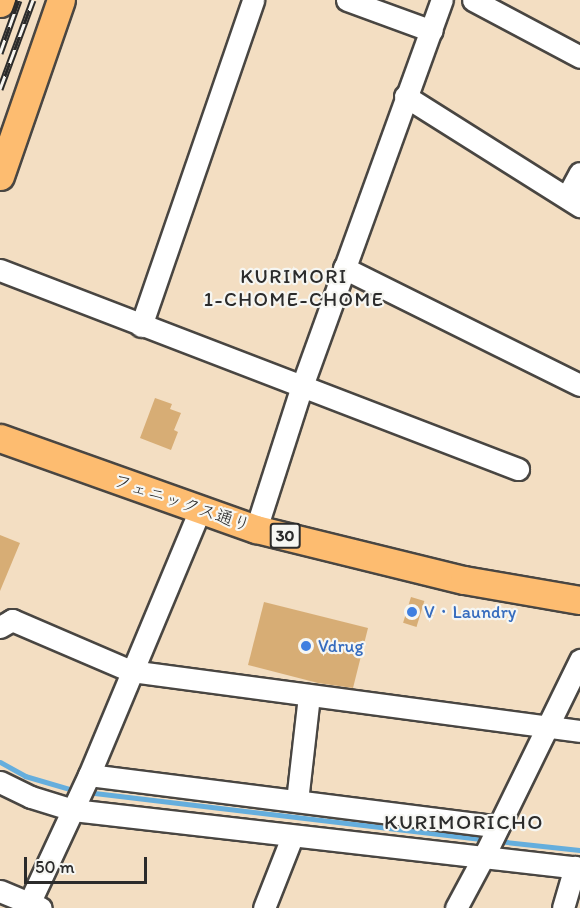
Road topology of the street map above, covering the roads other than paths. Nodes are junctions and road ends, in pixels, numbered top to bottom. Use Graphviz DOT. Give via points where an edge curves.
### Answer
graph roads {
  1 [pos="61,0"];
  2 [pos="253,0"];
  3 [pos="347,0"];
  4 [pos="442,0"];
  5 [pos="472,0"];
  6 [pos="432,31"];
  7 [pos="580,57"];
  8 [pos="405,96"];
  9 [pos="580,173"];
  10 [pos="0,176"];
  11 [pos="573,202"];
  12 [pos="344,268"];
  13 [pos="0,270"];
  14 [pos="141,326"];
  15 [pos="580,385"];
  16 [pos="302,386"];
  17 [pos="0,438"];
  18 [pos="518,469"];
  19 [pos="200,509"];
  20 [pos="256,529"];
  21 [pos="580,600"];
  22 [pos="0,627"];
  23 [pos="580,660"];
  24 [pos="131,671"];
  25 [pos="309,696"];
  26 [pos="545,728"];
  27 [pos="580,732"];
  28 [pos="89,775"];
  29 [pos="0,782"];
  30 [pos="297,801"];
  31 [pos="73,810"];
  32 [pos="498,827"];
  33 [pos="292,837"];
  34 [pos="484,855"];
  35 [pos="578,868"];
  36 [pos="0,891"];
  37 [pos="32,906"];
  38 [pos="264,908"];
  39 [pos="456,908"];
  40 [pos="563,908"];
  1 -- 10 [label="main road"];
  2 -- 14 [label="street"];
  3 -- 6 [label="street"];
  4 -- 6 [label="street"];
  5 -- 7 [label="street"];
  6 -- 8 [label="street"];
  8 -- 11 [label="street"];
  8 -- 12 [label="street"];
  9 -- 11 [label="street"];
  12 -- 15 [label="street"];
  12 -- 16 [label="street"];
  13 -- 14 [label="street"];
  14 -- 16 [label="street"];
  16 -- 18 [label="street"];
  16 -- 20 [label="street"];
  17 -- 19 [label="main road, フェニックス通り / 30"];
  19 -- 20 [label="main road, フェニックス通り / 30"];
  19 -- 24 [label="street"];
  20 -- 21 [label="main road, フェニックス通り / 30" via="465,580"];
  22 -- 24 [label="street" via="12,620"];
  23 -- 26 [label="street"];
  24 -- 25 [label="street"];
  24 -- 28 [label="street"];
  25 -- 26 [label="street"];
  25 -- 30 [label="street"];
  26 -- 27 [label="street"];
  26 -- 32 [label="street"];
  28 -- 30 [label="street"];
  28 -- 31 [label="street"];
  29 -- 31 [label="street"];
  30 -- 32 [label="street"];
  31 -- 33 [label="street"];
  31 -- 37 [label="street"];
  32 -- 34 [label="street"];
  33 -- 34 [label="street"];
  33 -- 38 [label="street"];
  34 -- 35 [label="street"];
  34 -- 39 [label="street"];
  35 -- 40 [label="street"];
  36 -- 37 [label="street"];
}
